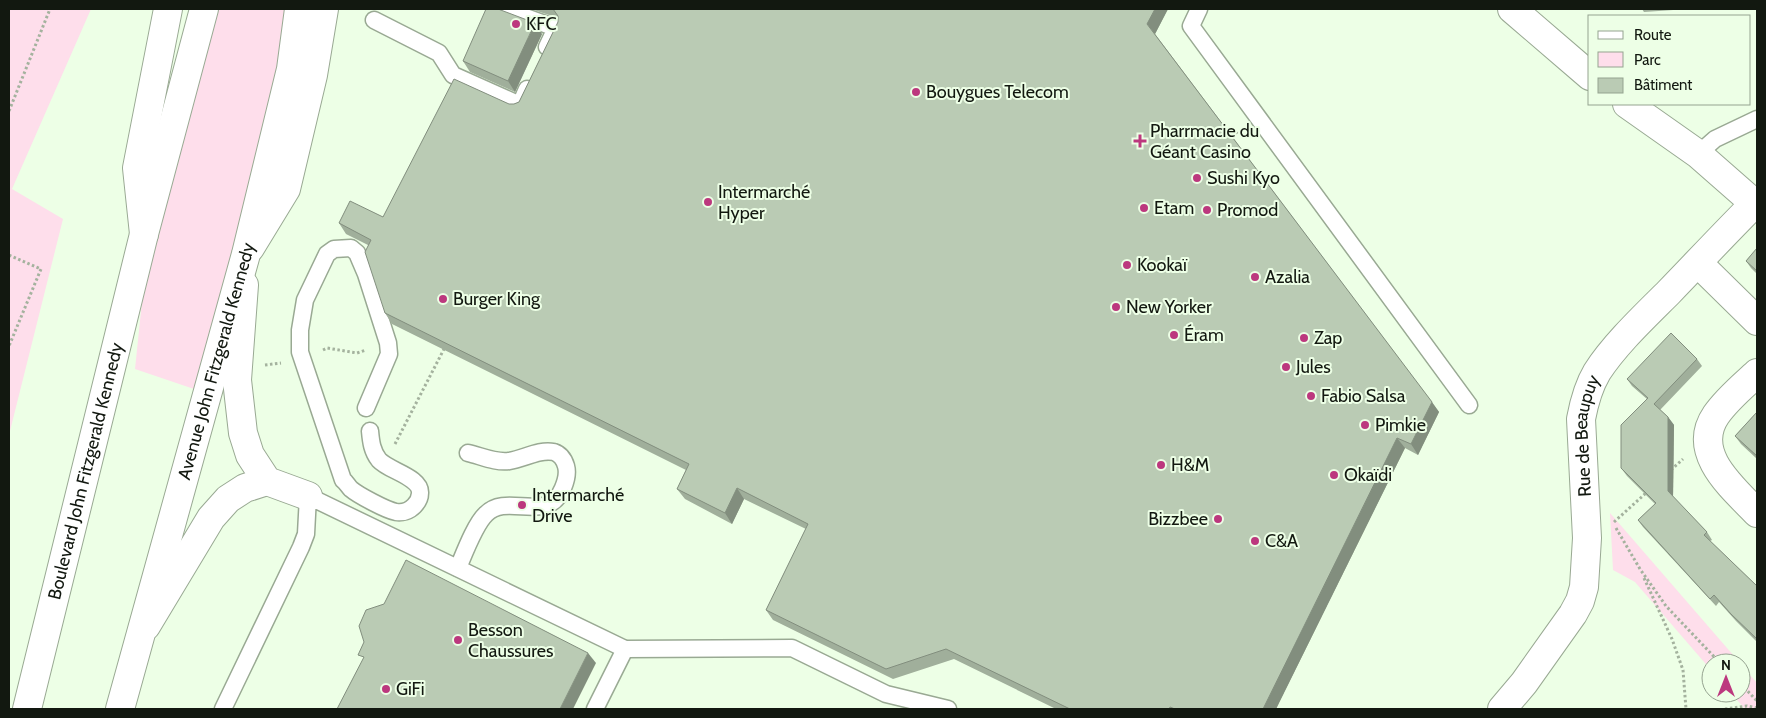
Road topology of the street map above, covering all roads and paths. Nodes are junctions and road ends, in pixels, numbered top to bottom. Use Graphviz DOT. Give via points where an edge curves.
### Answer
graph roads {
  1 [pos="50,9"];
  2 [pos="168,9"];
  3 [pos="204,9"];
  4 [pos="299,9"];
  5 [pos="324,9"];
  6 [pos="503,9"];
  7 [pos="1199,9"];
  8 [pos="1512,9"];
  9 [pos="374,20"];
  10 [pos="1588,74"];
  11 [pos="1628,105"];
  12 [pos="9,111"];
  13 [pos="1757,120"];
  14 [pos="1242,128"];
  15 [pos="1232,137"];
  16 [pos="1698,154"];
  17 [pos="1756,203"];
  18 [pos="144,234"];
  19 [pos="246,254"];
  20 [pos="9,255"];
  21 [pos="1698,263"];
  22 [pos="1757,321"];
  23 [pos="388,344"];
  24 [pos="9,346"];
  25 [pos="444,349"];
  26 [pos="302,357"];
  27 [pos="262,365"];
  28 [pos="1757,373"];
  29 [pos="1469,405"];
  30 [pos="366,408"];
  31 [pos="370,431"];
  32 [pos="1708,437"];
  33 [pos="468,453"];
  34 [pos="379,460"];
  35 [pos="1666,474"];
  36 [pos="267,482"];
  37 [pos="1646,492"];
  38 [pos="308,496"];
  39 [pos="1757,513"];
  40 [pos="458,568"];
  41 [pos="1640,569"];
  42 [pos="140,636"];
  43 [pos="625,649"];
  44 [pos="1711,653"];
  45 [pos="1757,708"];
  46 [pos="27,709"];
  47 [pos="120,709"];
  48 [pos="222,709"];
  49 [pos="595,709"];
  50 [pos="948,709"];
  51 [pos="1502,709"];
  52 [pos="1686,709"];
  53 [pos="1725,709"];
  1 -- 12 [label="path"];
  2 -- 18 [label="street" via="137,168"];
  3 -- 18 [label="street"];
  4 -- 19 [label="street, Avenue John Fitzgerald Kennedy" via="291,69"];
  5 -- 19 [label="street" via="313,75 286,189"];
  6 -- 9 [label="lane" via="556,28 520,105 452,75 438,53"];
  7 -- 29 [label="lane" via="1191,26"];
  8 -- 10 [label="street"];
  11 -- 16 [label="street"];
  13 -- 16 [label="lane" via="1715,139"];
  14 -- 15 [label="path"];
  16 -- 17 [label="street"];
  17 -- 21 [label="street, Rue de Beaupuy"];
  18 -- 46 [label="street, Boulevard John Fitzgerald Kennedy"];
  19 -- 36 [label="street" via="238,380 243,433 250,454"];
  19 -- 42 [label="street, Avenue John Fitzgerald Kennedy"];
  20 -- 24 [label="path" via="41,269"];
  21 -- 22 [label="street"];
  21 -- 51 [label="street, Rue de Beaupuy" via="1606,360 1589,388 1581,419 1587,538 1580,602"];
  23 -- 26 [label="path" via="357,353 327,348"];
  23 -- 26 [label="lane" via="357,253 351,248 334,248 327,254 305,300 300,330"];
  23 -- 30 [label="lane" via="389,354"];
  25 -- 34 [label="path" via="394,447"];
  26 -- 27 [label="path"];
  26 -- 34 [label="lane" via="343,480 350,488 384,508 394,512 410,509 419,499 419,487"];
  28 -- 32 [label="street" via="1724,404 1715,416"];
  31 -- 34 [label="lane"];
  32 -- 35 [label="path"];
  32 -- 39 [label="street" via="1711,458 1717,468"];
  33 -- 40 [label="lane" via="507,462 553,452 563,458 567,472 560,495 553,502 535,508 502,507 487,512"];
  36 -- 38 [label="street"];
  36 -- 42 [label="street" via="245,488 228,499 211,518"];
  37 -- 41 [label="path" via="1613,523"];
  38 -- 40 [label="lane"];
  38 -- 48 [label="lane" via="306,534 301,547"];
  40 -- 43 [label="lane"];
  41 -- 44 [label="path" via="1666,606"];
  41 -- 52 [label="path" via="1683,670"];
  42 -- 47 [label="street, Avenue John Fitzgerald Kennedy"];
  43 -- 49 [label="lane"];
  43 -- 50 [label="lane" via="792,648 886,694"];
  45 -- 53 [label="path"];
}
